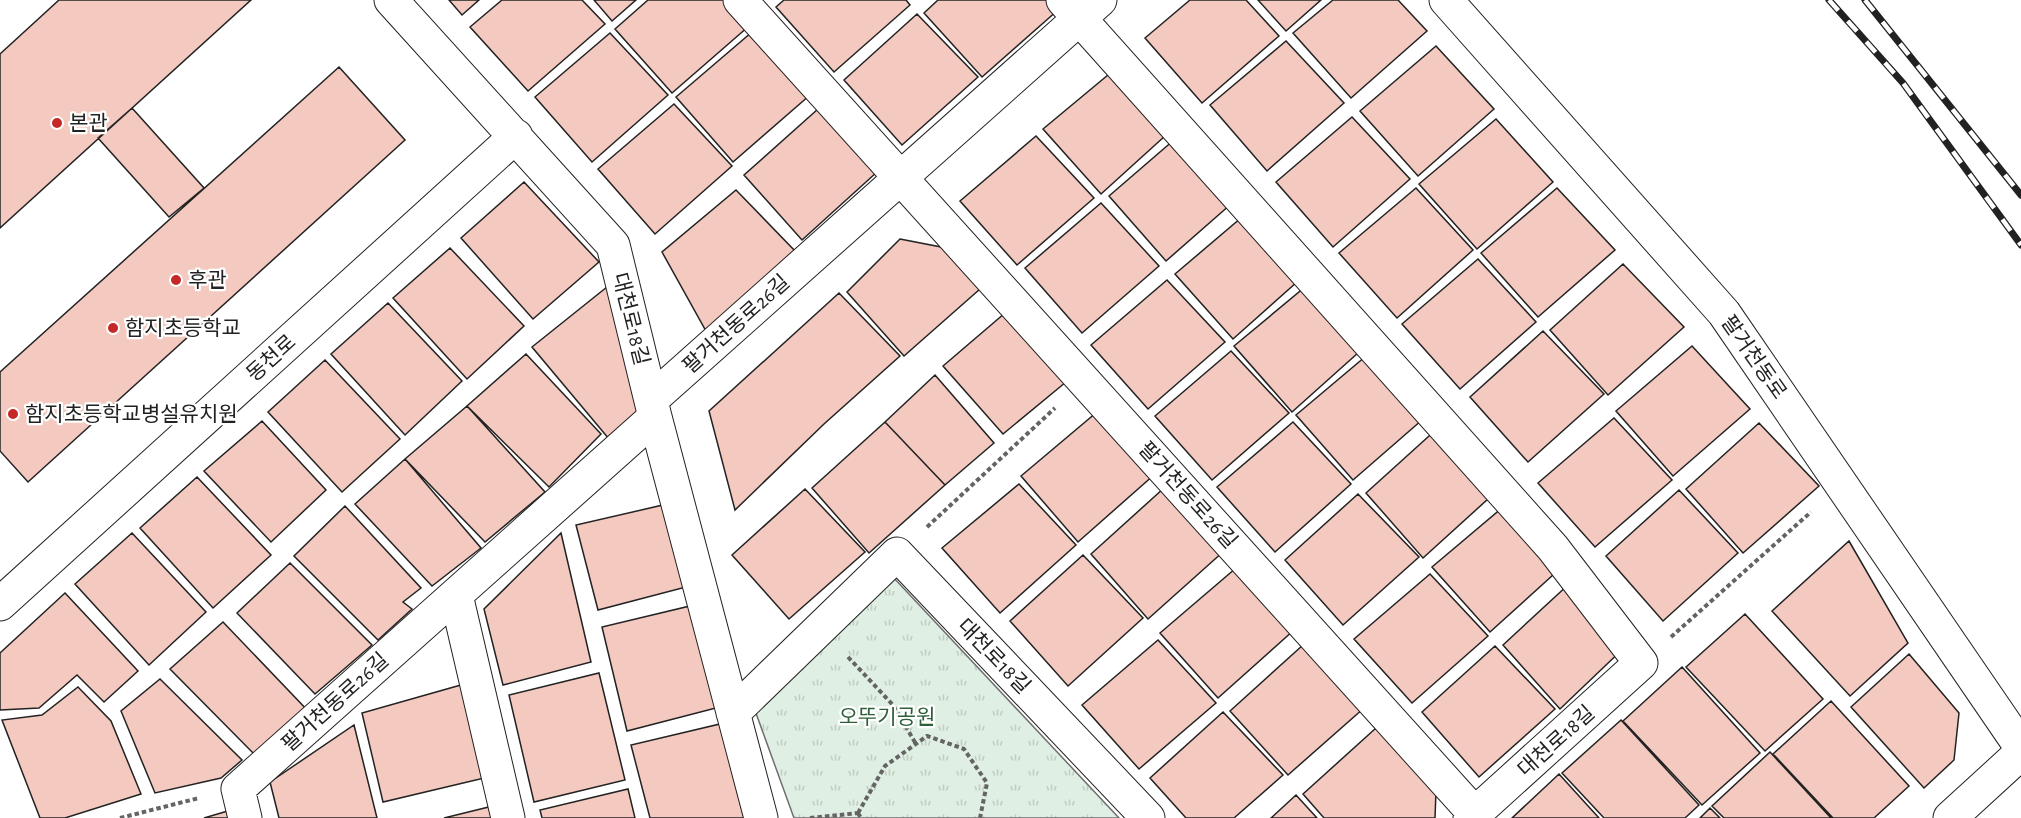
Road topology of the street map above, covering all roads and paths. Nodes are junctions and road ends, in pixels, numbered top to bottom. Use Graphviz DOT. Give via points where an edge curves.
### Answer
graph roads {
  1 [pos="391,0"];
  2 [pos="740,0"];
  3 [pos="1446,0"];
  4 [pos="1081,6"];
  5 [pos="516,136"];
  6 [pos="902,177"];
  7 [pos="1085,380"];
  8 [pos="653,408"];
  9 [pos="1842,483"];
  10 [pos="897,555"];
  11 [pos="456,595"];
  12 [pos="0,604"];
  13 [pos="821,629"];
  14 [pos="1641,663"];
  15 [pos="733,713"];
  16 [pos="916,744"];
  17 [pos="2021,747"];
  18 [pos="2021,753"];
  19 [pos="242,803"];
  20 [pos="858,813"];
  21 [pos="1472,816"];
  22 [pos="120,818"];
  23 [pos="507,818"];
  24 [pos="761,818"];
  25 [pos="810,818"];
  26 [pos="861,818"];
  27 [pos="980,818"];
  28 [pos="1148,818"];
  29 [pos="1950,818"];
  1 -- 5 [label="street, 대천로18길"];
  2 -- 6 [label="street, 팔거천동로26길"];
  3 -- 9 [label="street, 팔거천동로" via="1724,313"];
  4 -- 6 [label="street, 팔거천동로26길"];
  4 -- 14 [label="street, 팔거천동로26길" via="1553,548"];
  5 -- 8 [label="street, 대천로18길" via="613,245"];
  5 -- 12 [label="street, 동천로"];
  6 -- 7 [label="street, 팔거천동로26길"];
  6 -- 8 [label="street, 팔거천동로26길"];
  7 -- 10 [label="path"];
  7 -- 21 [label="street, 팔거천동로26길"];
  8 -- 11 [label="street, 팔거천동로26길"];
  8 -- 15 [label="street, 대천로18길"];
  9 -- 14 [label="path"];
  9 -- 17 [label="street, 팔거천동로"];
  10 -- 13 [label="street"];
  10 -- 28 [label="street, 대천로18길"];
  11 -- 19 [label="street, 팔거천동로26길"];
  11 -- 23 [label="street"];
  13 -- 15 [label="street"];
  13 -- 16 [label="path" via="893,705"];
  14 -- 21 [label="street, 대천로18길"];
  15 -- 24 [label="street, 대천로18길"];
  16 -- 20 [label="path" via="885,766"];
  16 -- 27 [label="path" via="927,736 964,749 987,783"];
  18 -- 29 [label="street"];
  19 -- 22 [label="path"];
  20 -- 25 [label="path"];
  20 -- 26 [label="path"];
}
